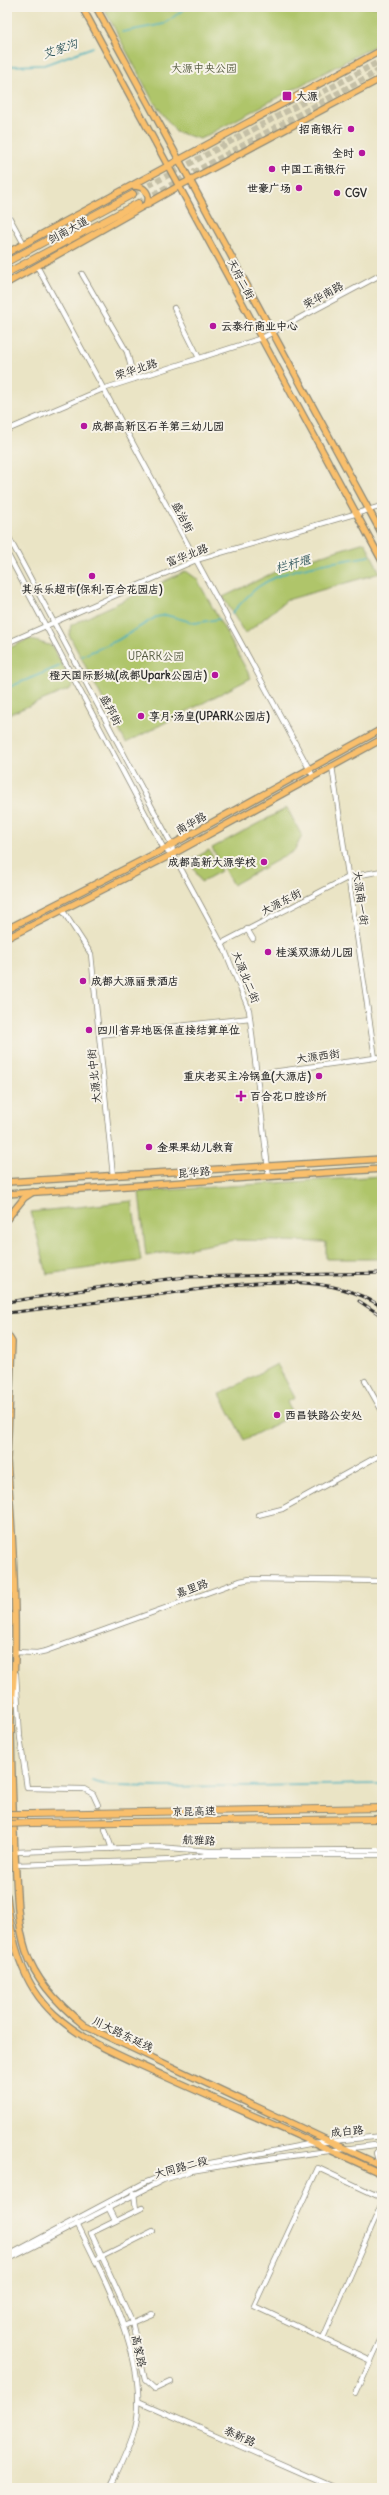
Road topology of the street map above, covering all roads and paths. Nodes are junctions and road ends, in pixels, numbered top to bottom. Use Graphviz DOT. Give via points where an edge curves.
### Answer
graph roads {
  1 [pos="82,7"];
  2 [pos="96,7"];
  3 [pos="382,50"];
  4 [pos="382,78"];
  5 [pos="179,159"];
  6 [pos="168,166"];
  7 [pos="190,181"];
  8 [pos="132,186"];
  9 [pos="179,186"];
  10 [pos="133,194"];
  11 [pos="138,204"];
  12 [pos="147,205"];
  13 [pos="7,213"];
  14 [pos="24,244"];
  15 [pos="7,254"];
  16 [pos="7,262"];
  17 [pos="37,266"];
  18 [pos="7,273"];
  19 [pos="82,274"];
  20 [pos="382,274"];
  21 [pos="7,283"];
  22 [pos="174,308"];
  23 [pos="273,332"];
  24 [pos="262,338"];
  25 [pos="199,358"];
  26 [pos="134,379"];
  27 [pos="104,389"];
  28 [pos="7,430"];
  29 [pos="382,506"];
  30 [pos="369,510"];
  31 [pos="356,514"];
  32 [pos="7,534"];
  33 [pos="382,534"];
  34 [pos="7,553"];
  35 [pos="196,560"];
  36 [pos="382,561"];
  37 [pos="55,623"];
  38 [pos="46,626"];
  39 [pos="7,643"];
  40 [pos="382,728"];
  41 [pos="382,739"];
  42 [pos="332,766"];
  43 [pos="309,769"];
  44 [pos="313,776"];
  45 [pos="172,845"];
  46 [pos="164,849"];
  47 [pos="172,854"];
  48 [pos="382,871"];
  49 [pos="348,877"];
  50 [pos="63,911"];
  51 [pos="7,929"];
  52 [pos="247,929"];
  53 [pos="7,938"];
  54 [pos="253,939"];
  55 [pos="222,943"];
  56 [pos="250,1018"];
  57 [pos="99,1035"];
  58 [pos="382,1057"];
  59 [pos="375,1058"];
  60 [pos="257,1074"];
  61 [pos="382,1159"];
  62 [pos="268,1167"];
  63 [pos="382,1169"];
  64 [pos="113,1176"];
  65 [pos="269,1177"];
  66 [pos="7,1182"];
  67 [pos="33,1192"];
  68 [pos="7,1194"];
  69 [pos="7,1219"];
  70 [pos="7,1334"];
  71 [pos="365,1381"];
  72 [pos="382,1412"];
  73 [pos="382,1454"];
  74 [pos="7,1460"];
  75 [pos="258,1515"];
  76 [pos="11,1517"];
  77 [pos="7,1527"];
  78 [pos="382,1581"];
  79 [pos="15,1652"];
  80 [pos="98,1804"];
  81 [pos="382,1808"];
  82 [pos="7,1814"];
  83 [pos="382,1819"];
  84 [pos="7,1824"];
  85 [pos="105,1829"];
  86 [pos="112,1849"];
  87 [pos="382,1850"];
  88 [pos="15,1852"];
  89 [pos="382,1855"];
  90 [pos="16,1866"];
  91 [pos="7,1896"];
  92 [pos="382,2136"];
  93 [pos="331,2142"];
  94 [pos="314,2143"];
  95 [pos="382,2144"];
  96 [pos="342,2147"];
  97 [pos="328,2149"];
  98 [pos="380,2165"];
  99 [pos="382,2174"];
  100 [pos="134,2193"];
  101 [pos="382,2198"];
  102 [pos="382,2203"];
  103 [pos="108,2207"];
  104 [pos="142,2208"];
  105 [pos="136,2210"];
  106 [pos="115,2221"];
  107 [pos="77,2223"];
  108 [pos="153,2231"];
  109 [pos="7,2256"];
  110 [pos="102,2257"];
  111 [pos="7,2260"];
  112 [pos="95,2260"];
  113 [pos="152,2314"];
  114 [pos="132,2322"];
  115 [pos="124,2326"];
  116 [pos="382,2336"];
  117 [pos="323,2338"];
  118 [pos="371,2361"];
  119 [pos="170,2382"];
  120 [pos="356,2394"];
  121 [pos="138,2401"];
  122 [pos="110,2488"];
  123 [pos="336,2488"];
  1 -- 6 [label="main road, 天府二街"];
  2 -- 5 [label="main road, 天府二街"];
  3 -- 5 [label="main road"];
  4 -- 7 [label="main road"];
  5 -- 6 [label="main road"];
  5 -- 7 [label="main road, 天府二街"];
  6 -- 8 [label="main road"];
  6 -- 9 [label="main road, 天府二街"];
  7 -- 9 [label="main road"];
  7 -- 23 [label="main road, 天府二街"];
  8 -- 12 [label="main road" via="146,189"];
  8 -- 14 [label="main road"];
  9 -- 12 [label="main road"];
  9 -- 24 [label="main road, 天府二街"];
  10 -- 16 [label="highway, 剑南大道"];
  11 -- 18 [label="highway, 剑南大道"];
  12 -- 17 [label="main road"];
  13 -- 14 [label="street"];
  14 -- 15 [label="main road"];
  17 -- 21 [label="main road"];
  17 -- 27 [label="street, 盛治街"];
  19 -- 26 [label="street" via="127,352"];
  20 -- 23 [label="street, 荣华南路"];
  22 -- 25 [label="street"];
  23 -- 24 [label="street, 荣华北路"];
  23 -- 30 [label="main road, 天府二街"];
  24 -- 25 [label="street, 荣华北路"];
  24 -- 31 [label="main road, 天府二街"];
  25 -- 26 [label="street, 荣华北路"];
  26 -- 27 [label="street, 荣华北路"];
  27 -- 28 [label="street, 荣华北路"];
  27 -- 35 [label="street, 盛治街"];
  29 -- 30 [label="street, 富华北路"];
  30 -- 31 [label="street, 富华北路"];
  30 -- 33 [label="main road, 天府二街"];
  31 -- 35 [label="street, 富华北路"];
  31 -- 36 [label="main road, 天府二街"];
  32 -- 37 [label="street, 盛邦街"];
  34 -- 38 [label="street, 盛邦街"];
  35 -- 37 [label="street, 富华北路"];
  35 -- 43 [label="street, 盛治街"];
  37 -- 38 [label="street, 富华北路"];
  37 -- 45 [label="street, 盛邦街"];
  38 -- 39 [label="street, 富华北路"];
  38 -- 46 [label="street, 盛邦街"];
  40 -- 43 [label="main road, 南华路"];
  41 -- 42 [label="main road, 南华路"];
  42 -- 44 [label="main road, 南华路"];
  42 -- 49 [label="street, 大源南一街"];
  43 -- 44 [label="street, 盛治街"];
  43 -- 45 [label="main road, 南华路"];
  44 -- 47 [label="main road, 南华路"];
  45 -- 46 [label="main road, 南华路"];
  45 -- 47 [label="street, 盛邦街"];
  46 -- 47 [label="street, 大源北二街"];
  46 -- 51 [label="main road, 南华路"];
  47 -- 50 [label="main road, 南华路"];
  47 -- 55 [label="street, 大源北二街"];
  48 -- 49 [label="street, 大源东街"];
  49 -- 52 [label="street, 大源东街"];
  49 -- 59 [label="street, 大源南一街"];
  50 -- 53 [label="main road, 南华路"];
  50 -- 57 [label="street, 大源北中街" via="91,954"];
  52 -- 54 [label="street"];
  52 -- 55 [label="street, 大源东街"];
  55 -- 56 [label="street, 大源北二街"];
  56 -- 57 [label="street"];
  56 -- 60 [label="street, 大源北二街"];
  57 -- 64 [label="street, 大源北中街"];
  58 -- 59 [label="street, 大源西街"];
  59 -- 60 [label="street, 大源西街"];
  60 -- 62 [label="street, 大源北二街"];
  61 -- 62 [label="main road, 昆华路"];
  62 -- 64 [label="main road, 昆华路"];
  62 -- 65 [label="street, 大源北二街"];
  63 -- 65 [label="main road, 昆华路"];
  64 -- 66 [label="main road, 昆华路"];
  65 -- 67 [label="main road, 昆华路"];
  67 -- 68 [label="main road, 昆华路"];
  67 -- 69 [label="main road" via="24,1198"];
  70 -- 74 [label="main road, 川大路东延线" via="12,1342"];
  71 -- 72 [label="street"];
  73 -- 75 [label="street" via="282,1509"];
  74 -- 76 [label="main road, 川大路东延线"];
  76 -- 77 [label="main road"];
  76 -- 79 [label="main road, 川大路东延线"];
  78 -- 79 [label="street, 嘉里路" via="250,1579 228,1584 46,1651"];
  79 -- 80 [label="street" via="20,1737 27,1788 84,1789 93,1794"];
  79 -- 88 [label="main road, 川大路东延线" via="12,1718"];
  81 -- 82 [label="highway, 京昆高速, bridge"];
  83 -- 84 [label="highway, 京昆高速, bridge"];
  85 -- 86 [label="street"];
  86 -- 87 [label="street, 航雅路"];
  86 -- 88 [label="street, 航雅路"];
  88 -- 90 [label="main road, 川大路东延线"];
  89 -- 90 [label="street, 航雅路" via="207,1855 174,1860"];
  90 -- 93 [label="main road, 川大路东延线" via="19,1923 26,1952 49,1992 61,2007 84,2026 108,2039"];
  91 -- 94 [label="main road, 川大路东延线" via="17,1956 41,1998 64,2022 103,2048"];
  92 -- 93 [label="street, 成白路"];
  93 -- 94 [label="street, 成白路"];
  93 -- 96 [label="main road, 川大路东延线"];
  94 -- 97 [label="main road, 川大路东延线"];
  94 -- 109 [label="street, 大同路二段" via="189,2167 160,2176"];
  95 -- 96 [label="street, 成白路"];
  95 -- 98 [label="street" via="376,2153"];
  96 -- 97 [label="street, 成白路"];
  96 -- 98 [label="main road, 川大路东延线"];
  97 -- 99 [label="main road, 川大路东延线"];
  97 -- 100 [label="street, 大同路二段" via="191,2171"];
  100 -- 103 [label="street, 大同路二段"];
  100 -- 105 [label="street"];
  101 -- 117 [label="street" via="318,2168 254,2306"];
  102 -- 117 [label="street"];
  103 -- 106 [label="street"];
  103 -- 107 [label="street, 大同路二段"];
  104 -- 105 [label="street"];
  105 -- 106 [label="street"];
  106 -- 110 [label="street" via="91,2233"];
  107 -- 111 [label="street, 大同路二段"];
  107 -- 112 [label="street, 高家路"];
  108 -- 110 [label="street"];
  110 -- 112 [label="street"];
  110 -- 114 [label="street"];
  112 -- 115 [label="street, 高家路"];
  113 -- 114 [label="street"];
  114 -- 115 [label="street"];
  114 -- 119 [label="street" via="145,2380 155,2389"];
  115 -- 121 [label="street, 高家路"];
  116 -- 118 [label="street"];
  117 -- 118 [label="street"];
  118 -- 120 [label="street"];
  121 -- 122 [label="street, 高家路" via="135,2428"];
  121 -- 123 [label="street, 泰新路"];
}
